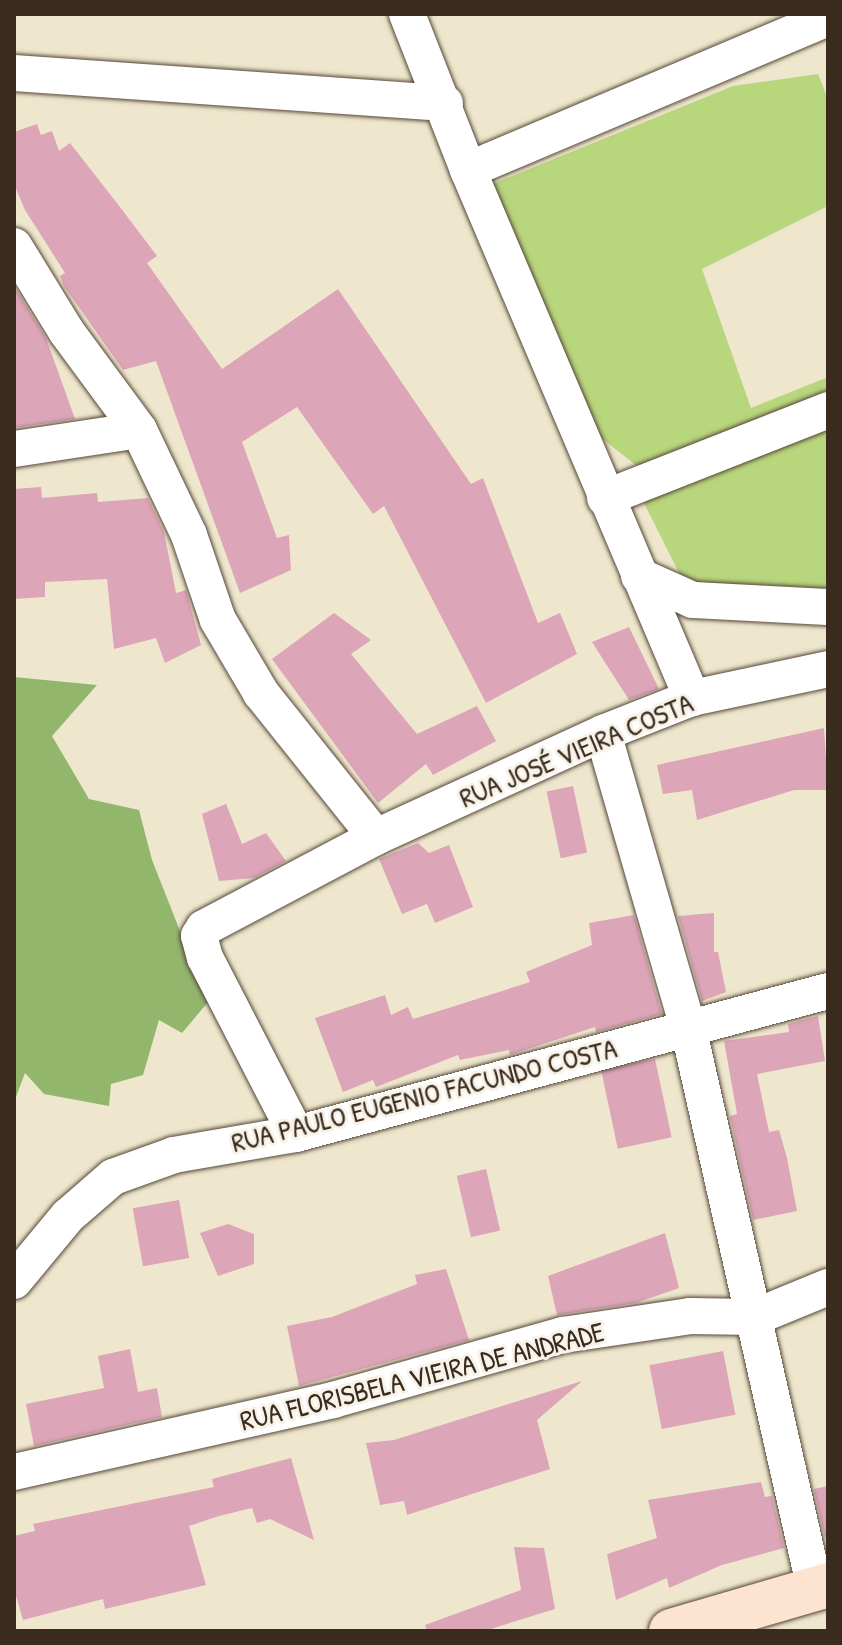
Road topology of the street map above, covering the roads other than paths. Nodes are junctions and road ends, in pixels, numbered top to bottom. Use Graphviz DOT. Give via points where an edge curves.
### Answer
graph roads {
  1 [pos="407,14"];
  2 [pos="825,21"];
  3 [pos="14,73"];
  4 [pos="445,103"];
  5 [pos="468,170"];
  6 [pos="14,246"];
  7 [pos="828,410"];
  8 [pos="139,430"];
  9 [pos="14,449"];
  10 [pos="605,498"];
  11 [pos="639,576"];
  12 [pos="828,607"];
  13 [pos="828,669"];
  14 [pos="692,698"];
  15 [pos="603,733"];
  16 [pos="376,837"];
  17 [pos="828,991"];
  18 [pos="688,1027"];
  19 [pos="296,1134"];
  20 [pos="14,1281"];
  21 [pos="828,1287"];
  22 [pos="755,1317"];
  23 [pos="14,1472"];
  24 [pos="822,1587"];
  25 [pos="731,1622"];
  26 [pos="671,1631"];
  1 -- 4 [label="street"];
  2 -- 5 [label="street"];
  3 -- 4 [label="street"];
  4 -- 5 [label="street"];
  5 -- 10 [label="street"];
  6 -- 8 [label="street" via="66,331"];
  7 -- 10 [label="street"];
  8 -- 9 [label="street"];
  8 -- 16 [label="street" via="189,535 218,620 261,693"];
  10 -- 11 [label="street"];
  11 -- 12 [label="street" via="693,600"];
  11 -- 14 [label="street"];
  13 -- 14 [label="street, RUA JOSÉ VIEIRA COSTA"];
  14 -- 15 [label="street, RUA JOSÉ VIEIRA COSTA"];
  15 -- 16 [label="street, RUA JOSÉ VIEIRA COSTA"];
  15 -- 18 [label="street"];
  16 -- 19 [label="street, RUA JOSÉ VIEIRA COSTA" via="224,916 199,936 240,1035"];
  17 -- 18 [label="street, RUA PAULO EUGENIO FACUNDO COSTA"];
  18 -- 19 [label="street, RUA PAULO EUGENIO FACUNDO COSTA"];
  18 -- 22 [label="street"];
  19 -- 20 [label="street, RUA PAULO EUGENIO FACUNDO COSTA" via="174,1155 113,1177 68,1216"];
  21 -- 22 [label="street, RUA FLORISBELA VIEIRA DE ANDRADE"];
  22 -- 23 [label="street, RUA FLORISBELA VIEIRA DE ANDRADE" via="690,1316 563,1335 333,1400"];
  22 -- 24 [label="street"];
  24 -- 25 [label="street"];
  25 -- 26 [label="street"];
}
